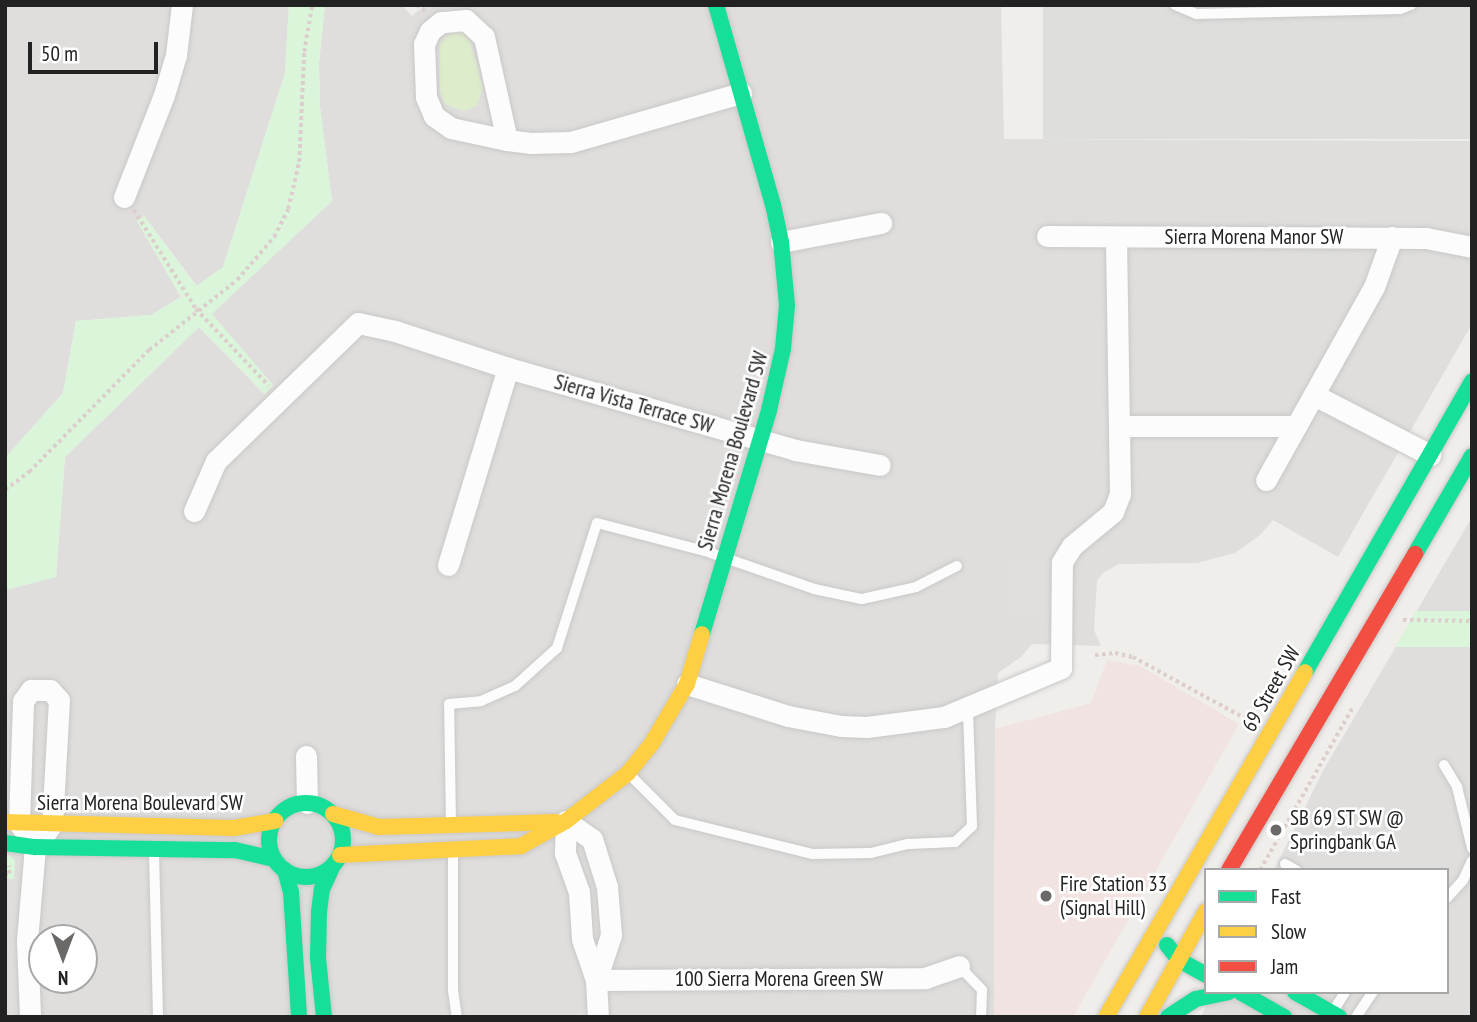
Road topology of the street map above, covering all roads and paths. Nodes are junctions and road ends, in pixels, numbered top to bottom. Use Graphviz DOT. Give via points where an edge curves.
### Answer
graph roads {
  1 [pos="182,5"];
  2 [pos="312,5"];
  3 [pos="716,5"];
  4 [pos="1175,5"];
  5 [pos="1411,5"];
  6 [pos="741,93"];
  7 [pos="507,140"];
  8 [pos="124,197"];
  9 [pos="881,223"];
  10 [pos="1047,236"];
  11 [pos="1116,237"];
  12 [pos="1392,237"];
  13 [pos="781,242"];
  14 [pos="1472,247"];
  15 [pos="196,309"];
  16 [pos="508,368"];
  17 [pos="1472,382"];
  18 [pos="1314,395"];
  19 [pos="280,398"];
  20 [pos="1119,426"];
  21 [pos="1296,426"];
  22 [pos="759,440"];
  23 [pos="1430,455"];
  24 [pos="1472,456"];
  25 [pos="880,465"];
  26 [pos="1266,480"];
  27 [pos="5,490"];
  28 [pos="194,511"];
  29 [pos="725,558"];
  30 [pos="448,565"];
  31 [pos="957,566"];
  32 [pos="1403,620"];
  33 [pos="1472,621"];
  34 [pos="1095,655"];
  35 [pos="687,684"];
  36 [pos="968,709"];
  37 [pos="1248,720"];
  38 [pos="306,756"];
  39 [pos="1444,765"];
  40 [pos="628,773"];
  41 [pos="307,803"];
  42 [pos="333,814"];
  43 [pos="275,821"];
  44 [pos="566,821"];
  45 [pos="12,822"];
  46 [pos="52,824"];
  47 [pos="451,824"];
  48 [pos="5,843"];
  49 [pos="35,847"];
  50 [pos="1472,848"];
  51 [pos="154,850"];
  52 [pos="453,852"];
  53 [pos="336,861"];
  54 [pos="1472,861"];
  55 [pos="279,865"];
  56 [pos="5,866"];
  57 [pos="1230,868"];
  58 [pos="5,873"];
  59 [pos="1449,896"];
  60 [pos="1204,915"];
  61 [pos="1156,932"];
  62 [pos="1191,939"];
  63 [pos="1204,946"];
  64 [pos="1178,960"];
  65 [pos="959,966"];
  66 [pos="1204,974"];
  67 [pos="596,980"];
  68 [pos="1219,994"];
  69 [pos="1244,994"];
  70 [pos="1298,994"];
  71 [pos="1344,994"];
  72 [pos="1372,994"];
  73 [pos="1334,1015"];
  74 [pos="30,1017"];
  75 [pos="158,1017"];
  76 [pos="299,1017"];
  77 [pos="324,1017"];
  78 [pos="457,1017"];
  79 [pos="598,1017"];
  80 [pos="981,1017"];
  81 [pos="1106,1017"];
  82 [pos="1147,1017"];
  83 [pos="1168,1017"];
  84 [pos="1284,1017"];
  85 [pos="1356,1017"];
  1 -- 8 [label="street" via="176,55 164,95"];
  2 -- 15 [label="path" via="304,52 300,150 288,209 274,237 249,266"];
  3 -- 6 [label="street, Sierra Morena Boulevard SW"];
  4 -- 5 [label="lane" via="1196,14 1400,9"];
  6 -- 7 [label="street" via="571,142"];
  6 -- 13 [label="street, Sierra Morena Boulevard SW"];
  7 -- 7 [label="street" via="484,37 466,20 441,22 424,44 430,110 451,128"];
  8 -- 15 [label="path"];
  9 -- 13 [label="street"];
  10 -- 11 [label="street, Sierra Morena Manor SW"];
  11 -- 12 [label="street, Sierra Morena Manor SW"];
  11 -- 20 [label="street"];
  12 -- 14 [label="street, Sierra Morena Manor SW"];
  12 -- 18 [label="street" via="1374,287"];
  13 -- 22 [label="street, Sierra Morena Boulevard SW" via="787,305 783,349"];
  15 -- 19 [label="path"];
  15 -- 27 [label="path"];
  16 -- 19 [label="street, Sierra Vista Terrace SW" via="358,323"];
  16 -- 22 [label="street, Sierra Vista Terrace SW"];
  16 -- 30 [label="street"];
  17 -- 23 [label="street, 69 Street SW"];
  18 -- 21 [label="street"];
  18 -- 23 [label="street"];
  19 -- 28 [label="street" via="216,461"];
  20 -- 21 [label="street"];
  20 -- 36 [label="street" via="1120,494 1113,512 1072,546 1062,562 1061,668"];
  21 -- 26 [label="street"];
  22 -- 25 [label="street, Sierra Vista Terrace SW"];
  22 -- 29 [label="street, Sierra Morena Boulevard SW"];
  23 -- 61 [label="street, 69 Street SW"];
  24 -- 57 [label="street"];
  29 -- 31 [label="lane" via="814,589 862,599 916,587"];
  29 -- 35 [label="street, Sierra Morena Boulevard SW"];
  29 -- 47 [label="lane" via="597,523 557,649 515,685 481,701 449,704"];
  32 -- 33 [label="path"];
  34 -- 37 [label="path" via="1133,657"];
  35 -- 36 [label="street" via="788,716 841,726 893,726"];
  35 -- 40 [label="street, Sierra Morena Boulevard SW"];
  36 -- 40 [label="lane" via="972,826 955,842 908,844 871,853 812,854 675,820"];
  38 -- 41 [label="street"];
  39 -- 50 [label="lane" via="1457,787"];
  40 -- 44 [label="street, Sierra Morena Boulevard SW"];
  41 -- 42 [label="street"];
  41 -- 43 [label="street" via="287,809"];
  42 -- 47 [label="street" via="379,827"];
  42 -- 53 [label="street" via="344,835"];
  43 -- 46 [label="street, Sierra Morena Boulevard SW" via="234,828"];
  43 -- 55 [label="street" via="269,836"];
  44 -- 47 [label="street"];
  44 -- 52 [label="street, Sierra Morena Boulevard SW" via="521,846"];
  44 -- 67 [label="street" via="565,853 579,892 582,939"];
  44 -- 67 [label="street" via="592,839 607,887 611,935"];
  45 -- 46 [label="street, Sierra Morena Boulevard SW"];
  45 -- 46 [label="street" via="23,701 31,690 50,690 59,700"];
  45 -- 49 [label="street"];
  46 -- 49 [label="street"];
  47 -- 52 [label="lane"];
  48 -- 49 [label="street, Sierra Morena Boulevard SW"];
  49 -- 51 [label="street, Sierra Morena Boulevard SW"];
  49 -- 74 [label="street" via="27,941"];
  51 -- 55 [label="street, Sierra Morena Boulevard SW" via="235,850"];
  51 -- 75 [label="lane"];
  52 -- 53 [label="street, Sierra Morena Boulevard SW"];
  52 -- 78 [label="lane"];
  53 -- 55 [label="street" via="309,877"];
  53 -- 77 [label="street" via="322,889 319,912"];
  54 -- 59 [label="lane"];
  55 -- 76 [label="street" via="293,907"];
  56 -- 58 [label="path" via="9,874"];
  60 -- 62 [label="street"];
  61 -- 62 [label="street"];
  61 -- 64 [label="street"];
  61 -- 81 [label="street, 69 Street SW"];
  62 -- 63 [label="street"];
  62 -- 64 [label="street"];
  64 -- 66 [label="street"];
  64 -- 82 [label="street"];
  65 -- 67 [label="street, 100 Sierra Morena Green SW" via="925,978"];
  65 -- 80 [label="lane" via="982,990"];
  67 -- 79 [label="street"];
  68 -- 83 [label="street" via="1196,999"];
  69 -- 84 [label="street"];
  70 -- 73 [label="street"];
  71 -- 73 [label="lane"];
  72 -- 85 [label="lane"];
}
